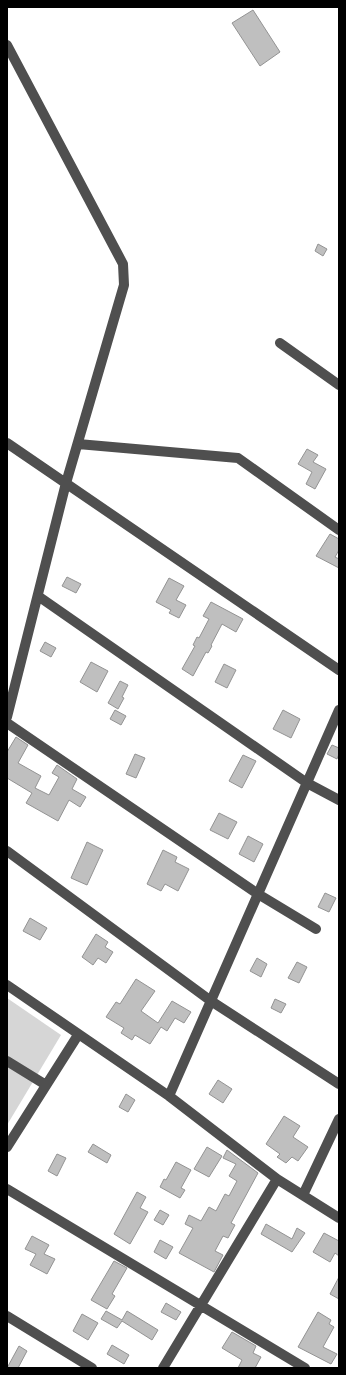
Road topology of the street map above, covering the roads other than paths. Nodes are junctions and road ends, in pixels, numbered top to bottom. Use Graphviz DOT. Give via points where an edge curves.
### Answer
graph roads {
  1 [pos="7,45"];
  2 [pos="280,343"];
  3 [pos="339,385"];
  4 [pos="7,443"];
  5 [pos="78,444"];
  6 [pos="66,483"];
  7 [pos="339,530"];
  8 [pos="38,596"];
  9 [pos="339,670"];
  10 [pos="339,710"];
  11 [pos="7,717"];
  12 [pos="7,723"];
  13 [pos="307,784"];
  14 [pos="339,800"];
  15 [pos="7,851"];
  16 [pos="258,894"];
  17 [pos="316,929"];
  18 [pos="7,985"];
  19 [pos="211,1001"];
  20 [pos="78,1035"];
  21 [pos="7,1061"];
  22 [pos="46,1084"];
  23 [pos="339,1084"];
  24 [pos="169,1096"];
  25 [pos="339,1119"];
  26 [pos="7,1147"];
  27 [pos="277,1179"];
  28 [pos="7,1189"];
  29 [pos="303,1195"];
  30 [pos="339,1218"];
  31 [pos="201,1306"];
  32 [pos="7,1316"];
  33 [pos="92,1368"];
  34 [pos="163,1368"];
  35 [pos="305,1368"];
  1 -- 5 [label="street" via="123,264 124,285"];
  2 -- 3 [label="street"];
  4 -- 6 [label="street"];
  5 -- 6 [label="street"];
  5 -- 7 [label="street" via="238,458"];
  6 -- 8 [label="street"];
  6 -- 9 [label="street"];
  8 -- 11 [label="street"];
  8 -- 13 [label="street"];
  10 -- 13 [label="street"];
  12 -- 16 [label="street"];
  13 -- 14 [label="street"];
  13 -- 16 [label="street"];
  15 -- 19 [label="street"];
  16 -- 17 [label="street"];
  16 -- 19 [label="street"];
  18 -- 20 [label="street"];
  19 -- 23 [label="street"];
  19 -- 24 [label="street"];
  20 -- 22 [label="street"];
  20 -- 24 [label="street"];
  21 -- 22 [label="street"];
  22 -- 26 [label="street"];
  24 -- 27 [label="street"];
  25 -- 29 [label="street"];
  27 -- 29 [label="street"];
  27 -- 31 [label="street"];
  28 -- 31 [label="street"];
  29 -- 30 [label="street"];
  31 -- 34 [label="street"];
  31 -- 35 [label="street"];
  32 -- 33 [label="street"];
}
